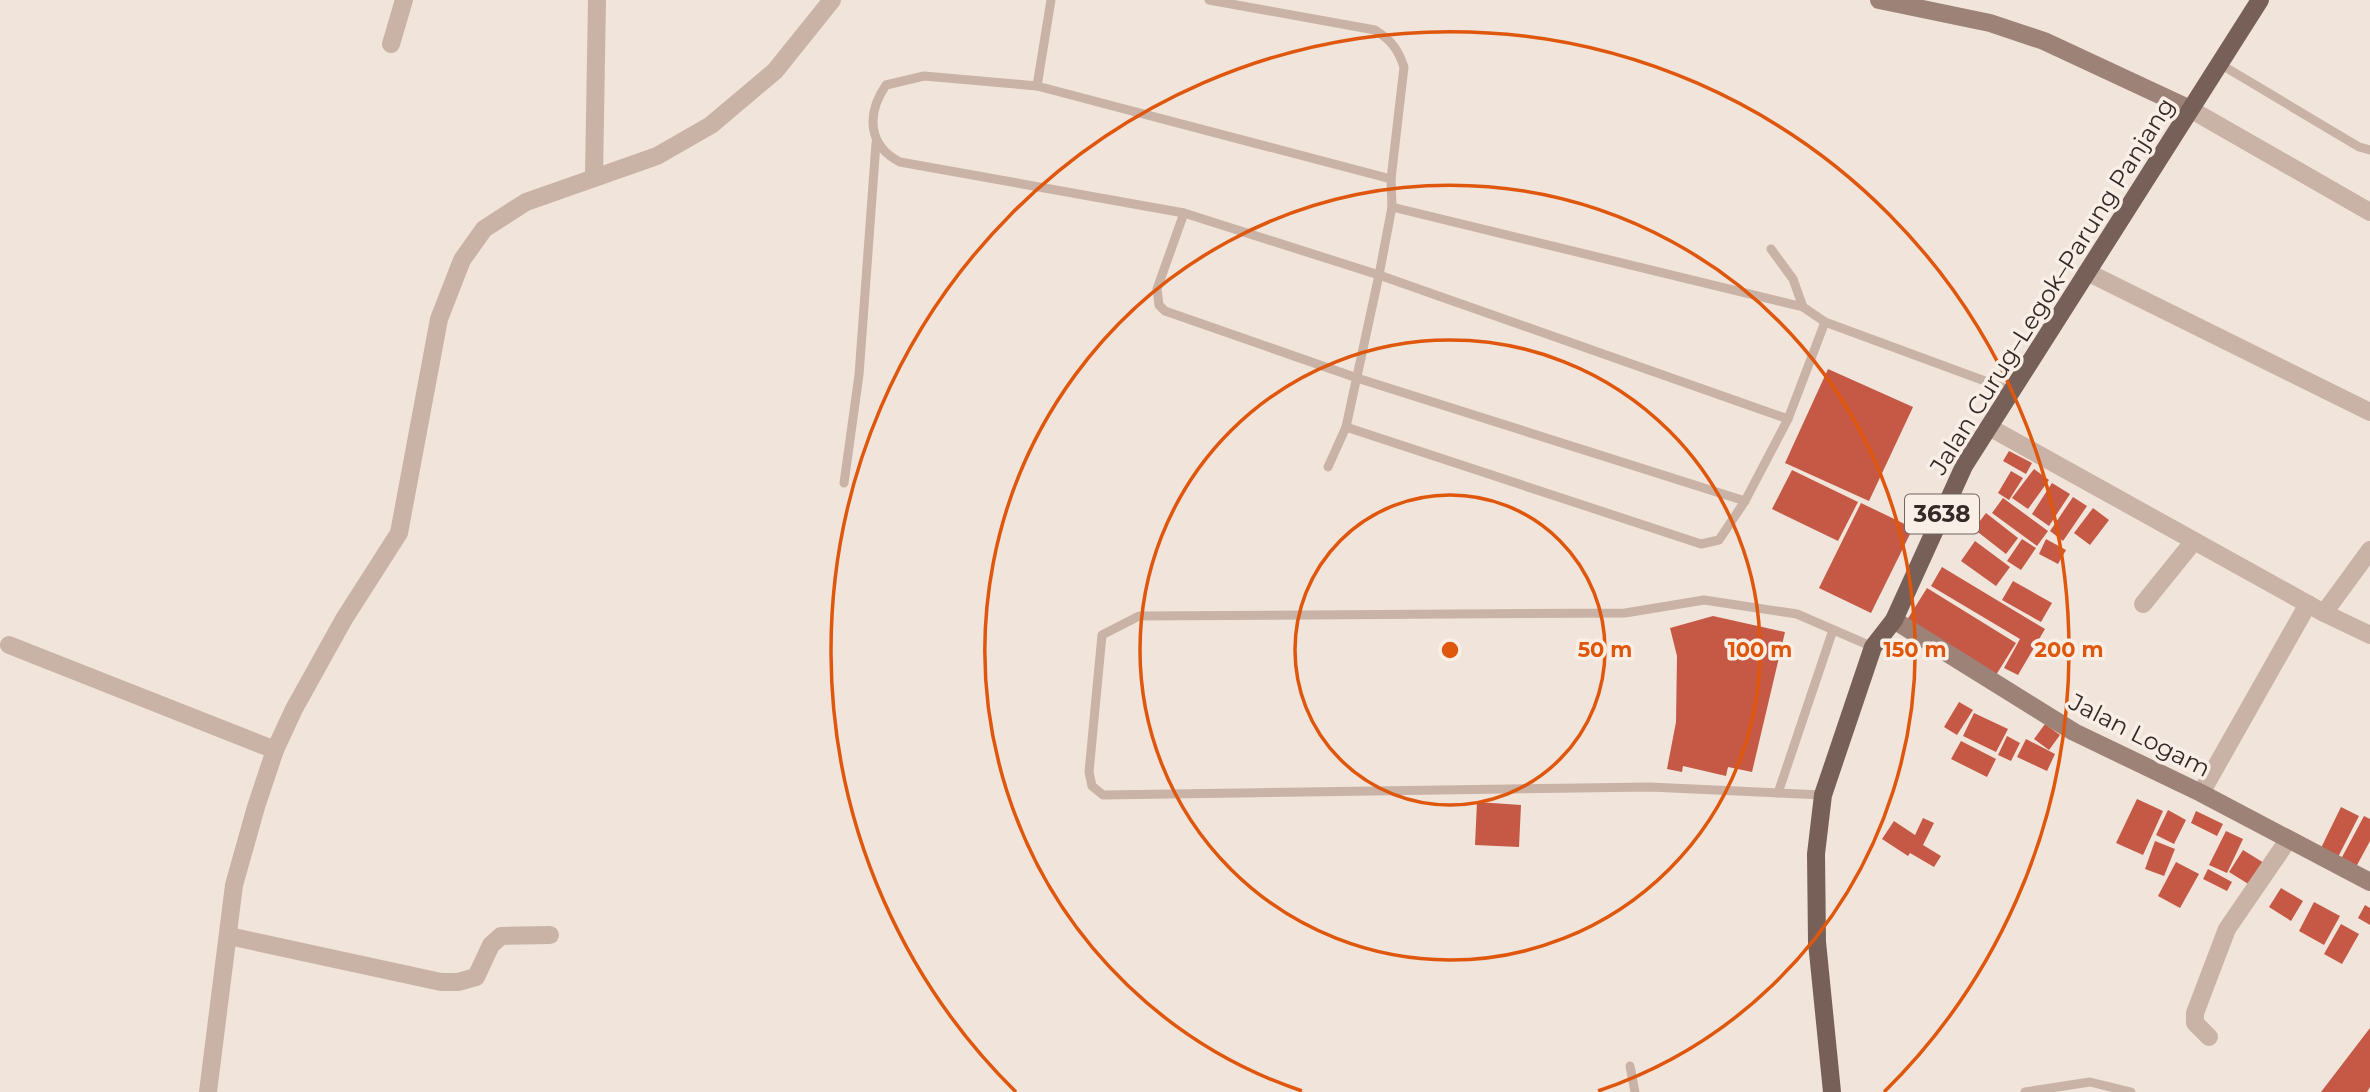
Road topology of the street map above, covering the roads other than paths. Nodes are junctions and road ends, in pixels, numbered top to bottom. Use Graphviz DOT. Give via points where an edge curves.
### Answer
graph roads {
  1 [pos="404,0"];
  2 [pos="597,0"];
  3 [pos="832,0"];
  4 [pos="1051,0"];
  5 [pos="1209,0"];
  6 [pos="1878,0"];
  7 [pos="2260,0"];
  8 [pos="391,44"];
  9 [pos="2220,64"];
  10 [pos="1037,86"];
  11 [pos="2190,109"];
  12 [pos="876,143"];
  13 [pos="2370,150"];
  14 [pos="593,176"];
  15 [pos="1391,179"];
  16 [pos="1392,207"];
  17 [pos="2370,212"];
  18 [pos="1184,213"];
  19 [pos="1771,249"];
  20 [pos="2087,272"];
  21 [pos="1379,275"];
  22 [pos="1803,307"];
  23 [pos="1825,322"];
  24 [pos="1357,378"];
  25 [pos="2012,390"];
  26 [pos="2370,412"];
  27 [pos="1788,419"];
  28 [pos="1346,427"];
  29 [pos="1989,427"];
  30 [pos="1328,467"];
  31 [pos="844,483"];
  32 [pos="1745,501"];
  33 [pos="2194,541"];
  34 [pos="2370,550"];
  35 [pos="2143,604"];
  36 [pos="2308,604"];
  37 [pos="2324,613"];
  38 [pos="1894,620"];
  39 [pos="1833,629"];
  40 [pos="2370,635"];
  41 [pos="9,645"];
  42 [pos="1873,647"];
  43 [pos="275,750"];
  44 [pos="1778,793"];
  45 [pos="2201,793"];
  46 [pos="1823,795"];
  47 [pos="2288,840"];
  48 [pos="2370,882"];
  49 [pos="550,935"];
  50 [pos="229,936"];
  51 [pos="2209,1037"];
  52 [pos="1630,1066"];
  53 [pos="208,1092"];
  54 [pos="1635,1092"];
  55 [pos="1832,1092"];
  56 [pos="2025,1092"];
  57 [pos="2131,1092"];
  1 -- 8 [label="street"];
  2 -- 14 [label="street"];
  3 -- 14 [label="street" via="775,71 711,125 657,156"];
  4 -- 10 [label="lane"];
  5 -- 15 [label="lane" via="1375,30 1389,39 1404,67"];
  6 -- 11 [label="street" via="1990,23 2044,40"];
  7 -- 9 [label="main road, Jalan Curug–Legok–Parung Panjang / 3638"];
  9 -- 11 [label="main road, Jalan Curug–Legok–Parung Panjang / 3638"];
  9 -- 13 [label="lane"];
  10 -- 12 [label="lane" via="924,76 898,80 886,85 879,95 872,134"];
  10 -- 15 [label="lane"];
  11 -- 17 [label="street"];
  11 -- 20 [label="main road, Jalan Curug–Legok–Parung Panjang / 3638"];
  12 -- 18 [label="lane" via="900,162"];
  12 -- 31 [label="lane" via="859,375"];
  14 -- 43 [label="street" via="503,214 484,229 462,260 439,319 399,533 344,619"];
  15 -- 16 [label="lane"];
  16 -- 21 [label="lane"];
  16 -- 22 [label="lane"];
  18 -- 21 [label="lane"];
  18 -- 24 [label="lane" via="1157,289 1158,304 1165,311"];
  19 -- 22 [label="lane" via="1793,279"];
  20 -- 25 [label="main road, Jalan Curug–Legok–Parung Panjang / 3638"];
  20 -- 26 [label="street"];
  21 -- 24 [label="lane"];
  21 -- 27 [label="lane"];
  22 -- 23 [label="lane"];
  23 -- 25 [label="lane"];
  23 -- 27 [label="lane"];
  24 -- 28 [label="lane"];
  24 -- 32 [label="lane"];
  25 -- 29 [label="main road, Jalan Curug–Legok–Parung Panjang / 3638"];
  27 -- 32 [label="lane"];
  28 -- 30 [label="lane"];
  28 -- 32 [label="lane" via="1701,544 1719,540"];
  29 -- 33 [label="street"];
  29 -- 38 [label="main road, Jalan Curug–Legok–Parung Panjang / 3638" via="1965,466"];
  33 -- 35 [label="street"];
  33 -- 36 [label="street"];
  34 -- 37 [label="street"];
  36 -- 37 [label="street"];
  36 -- 45 [label="street"];
  37 -- 40 [label="street"];
  38 -- 42 [label="main road, Jalan Curug–Legok–Parung Panjang / 3638"];
  38 -- 45 [label="street, Jalan Logam" via="2074,732"];
  39 -- 42 [label="lane"];
  39 -- 44 [label="lane"];
  39 -- 44 [label="lane" via="1797,614 1704,600 1625,613 1139,616 1102,635 1089,772 1092,786 1103,795 1650,788"];
  41 -- 43 [label="street"];
  42 -- 46 [label="main road, Jalan Curug–Legok–Parung Panjang / 3638"];
  43 -- 50 [label="street" via="234,885"];
  44 -- 46 [label="lane"];
  45 -- 47 [label="street, Jalan Logam"];
  46 -- 55 [label="main road, Jalan Curug–Legok–Parung Panjang / 3638" via="1816,854 1818,942"];
  47 -- 48 [label="street, Jalan Logam"];
  47 -- 51 [label="street" via="2227,929 2195,1013 2195,1023"];
  49 -- 50 [label="street" via="501,936 491,945 476,978 458,982"];
  50 -- 53 [label="street"];
  52 -- 54 [label="lane"];
  56 -- 57 [label="lane" via="2090,1082"];
}
